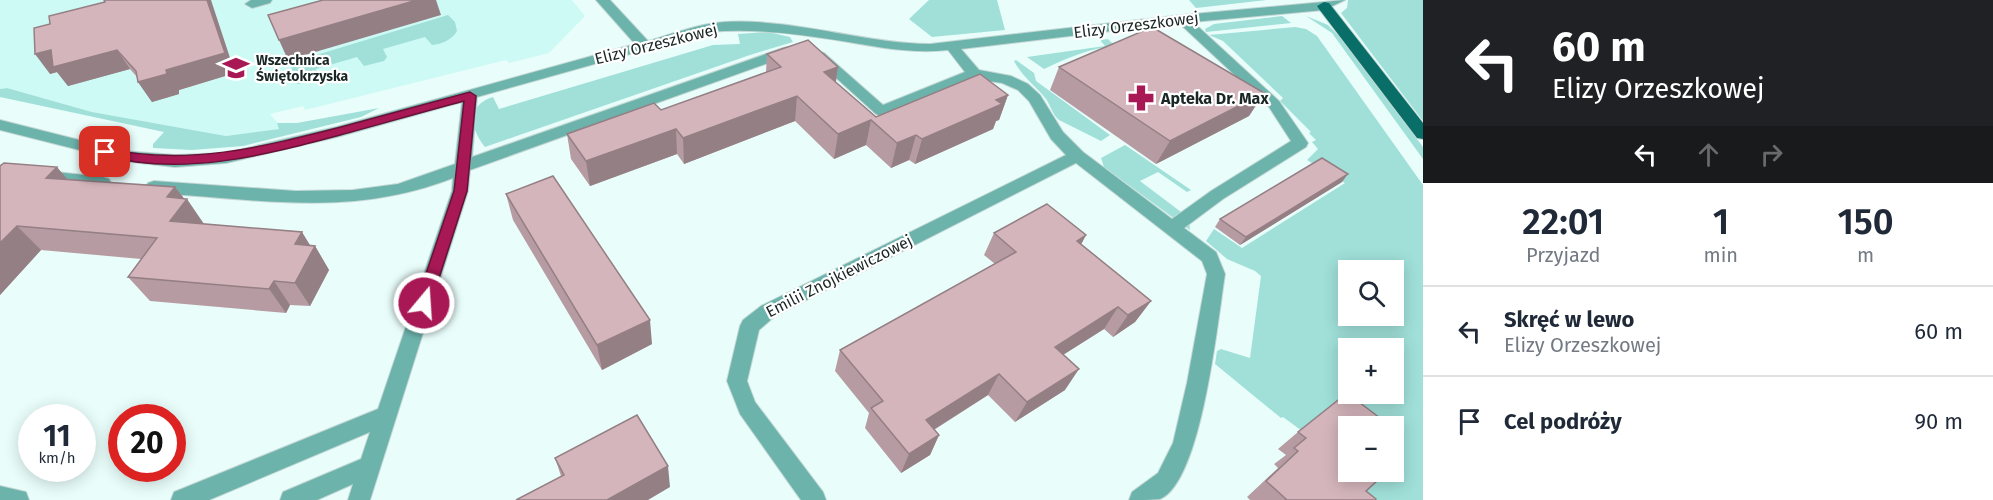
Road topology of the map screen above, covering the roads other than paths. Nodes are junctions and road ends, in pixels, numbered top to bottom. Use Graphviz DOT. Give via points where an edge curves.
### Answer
graph roads {
  1 [pos="603,0"];
  2 [pos="1327,2"];
  3 [pos="1182,19"];
  4 [pos="828,35"];
  5 [pos="644,45"];
  6 [pos="807,45"];
  7 [pos="952,46"];
  8 [pos="974,74"];
  9 [pos="470,96"];
  10 [pos="0,124"];
  11 [pos="1423,134"];
  12 [pos="1077,156"];
  13 [pos="462,169"];
  14 [pos="8,173"];
  15 [pos="123,185"];
  16 [pos="141,186"];
  17 [pos="0,189"];
  18 [pos="1172,228"];
  19 [pos="387,415"];
  20 [pos="370,466"];
  21 [pos="0,497"];
  22 [pos="18,500"];
  23 [pos="182,500"];
  24 [pos="291,500"];
  25 [pos="359,500"];
  26 [pos="815,500"];
  27 [pos="1140,500"];
  1 -- 5 [label="street"];
  2 -- 3 [label="street, Elizy Orzeszkowej"];
  2 -- 11 [label="main road"];
  3 -- 7 [label="street, Elizy Orzeszkowej"];
  3 -- 18 [label="street" via="1274,104 1300,143"];
  4 -- 5 [label="street, Elizy Orzeszkowej" via="729,25"];
  4 -- 6 [label="street"];
  4 -- 7 [label="street, Elizy Orzeszkowej" via="910,49"];
  5 -- 9 [label="street, Elizy Orzeszkowej"];
  6 -- 8 [label="street" via="881,111"];
  6 -- 13 [label="street" via="499,152"];
  7 -- 8 [label="street"];
  8 -- 12 [label="street" via="1006,79 1023,87"];
  9 -- 10 [label="street, Elizy Orzeszkowej" via="288,144 208,160 123,156"];
  9 -- 13 [label="street"];
  12 -- 18 [label="street"];
  12 -- 26 [label="street, Emilii Znojkiewiczowej" via="768,311 750,326 737,381 740,393"];
  13 -- 16 [label="street" via="406,188 354,196 265,196"];
  13 -- 19 [label="street" via="460,191"];
  14 -- 15 [label="street"];
  14 -- 17 [label="street"];
  18 -- 27 [label="street" via="1210,257 1216,274 1190,418 1177,463 1166,481"];
  19 -- 20 [label="street"];
  19 -- 23 [label="street"];
  20 -- 24 [label="street"];
  20 -- 25 [label="street"];
  21 -- 22 [label="street"];
}
